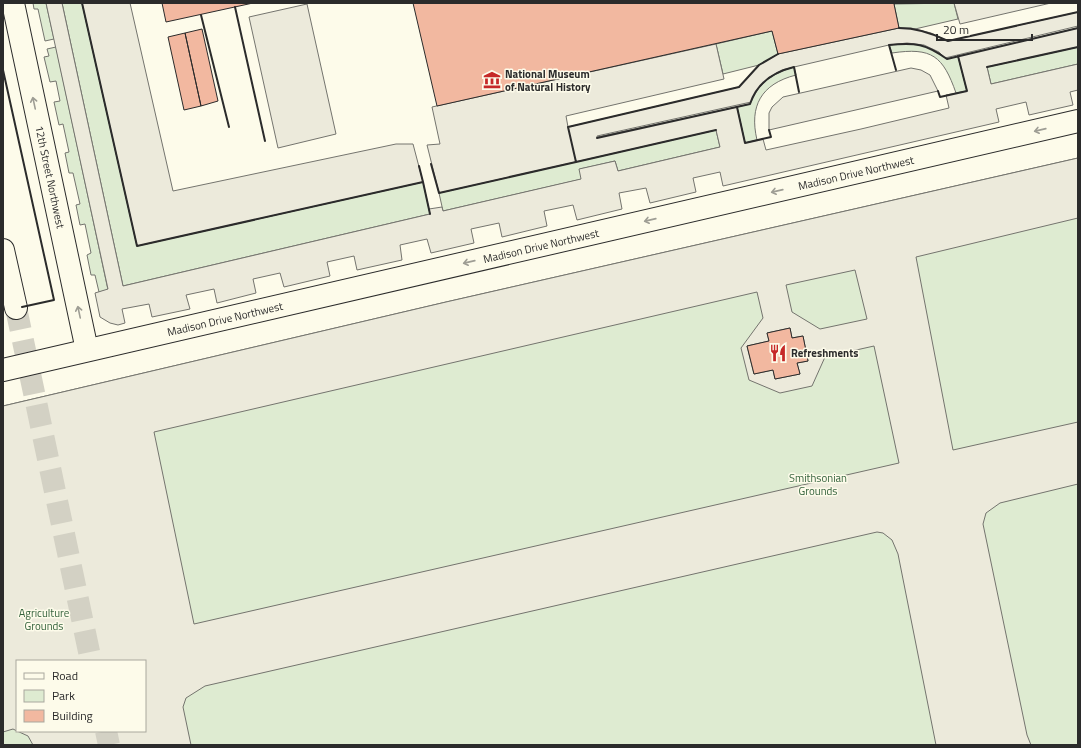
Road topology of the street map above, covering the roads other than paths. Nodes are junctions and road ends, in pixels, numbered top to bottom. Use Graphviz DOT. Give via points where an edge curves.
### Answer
graph roads {
  1 [pos="12,3"];
  2 [pos="1078,121"];
  3 [pos="3,250"];
  4 [pos="16,308"];
  5 [pos="87,350"];
  6 [pos="3,370"];
  5 -- 1 [label="main road, 12th Street Northwest, one-way"];
  2 -- 5 [label="main road, Madison Drive Northwest, one-way"];
  3 -- 4 [label="main road"];
  5 -- 6 [label="main road, Madison Drive Northwest"];
}
